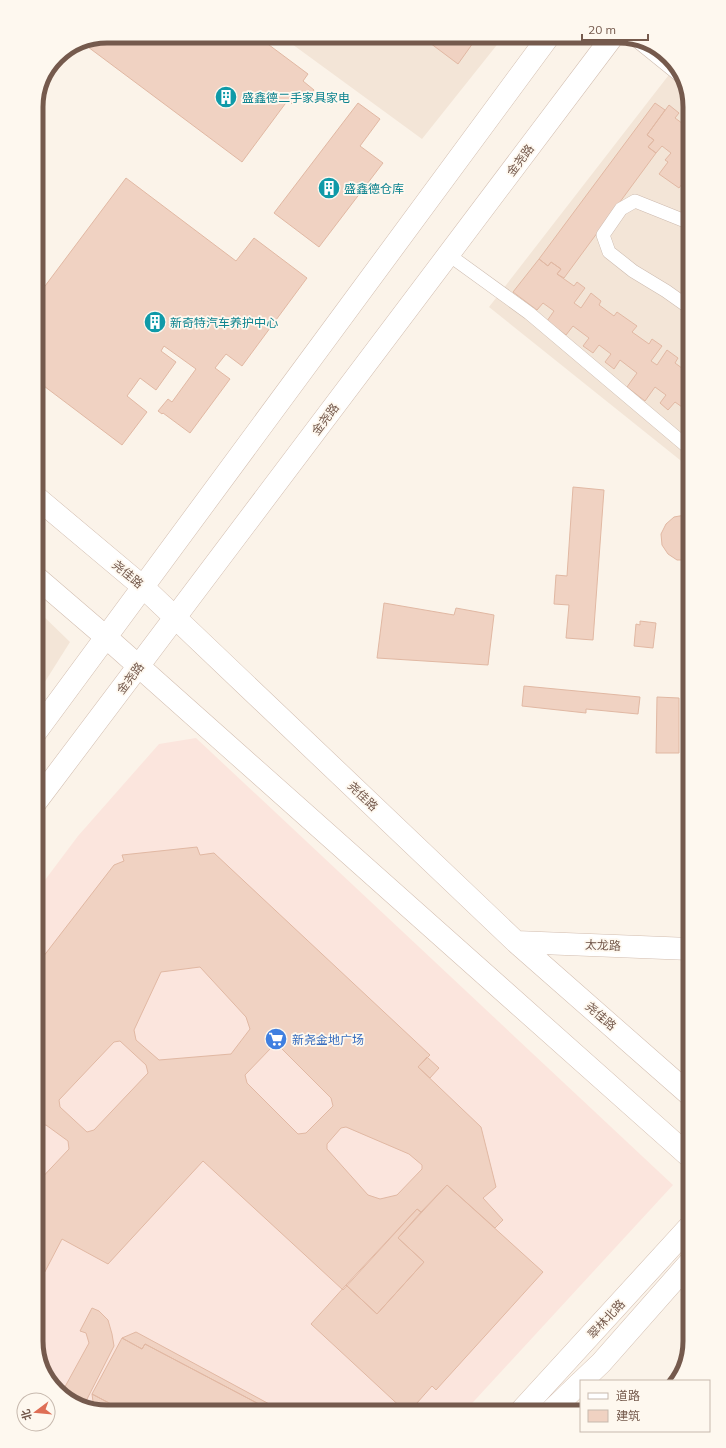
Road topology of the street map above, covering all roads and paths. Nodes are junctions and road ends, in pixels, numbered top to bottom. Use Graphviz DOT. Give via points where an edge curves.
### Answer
graph roads {
  1 [pos="544,43"];
  2 [pos="608,43"];
  3 [pos="649,51"];
  4 [pos="670,69"];
  5 [pos="683,220"];
  6 [pos="449,255"];
  7 [pos="683,303"];
  8 [pos="683,443"];
  9 [pos="43,503"];
  10 [pos="43,583"];
  11 [pos="142,586"];
  12 [pos="175,618"];
  13 [pos="107,638"];
  14 [pos="139,667"];
  15 [pos="43,723"];
  16 [pos="43,793"];
  17 [pos="516,942"];
  18 [pos="683,949"];
  19 [pos="683,1089"];
  20 [pos="683,1151"];
  21 [pos="683,1234"];
  22 [pos="683,1270"];
  23 [pos="582,1380"];
  24 [pos="580,1382"];
  25 [pos="526,1405"];
  26 [pos="557,1405"];
  1 -- 11 [label="main road"];
  2 -- 6 [label="main road, 金尧路"];
  3 -- 4 [label="lane"];
  5 -- 7 [label="lane" via="635,201 621,209 603,235 609,252 633,271"];
  6 -- 8 [label="lane" via="530,313"];
  6 -- 12 [label="main road, 金尧路"];
  9 -- 11 [label="main road, 尧佳路"];
  10 -- 13 [label="main road"];
  11 -- 12 [label="main road, 尧佳路"];
  11 -- 13 [label="main road"];
  12 -- 14 [label="main road, 金尧路"];
  12 -- 17 [label="main road, 尧佳路"];
  13 -- 14 [label="main road"];
  13 -- 15 [label="main road"];
  14 -- 16 [label="main road, 金尧路"];
  14 -- 20 [label="main road"];
  17 -- 18 [label="main road, 太龙路"];
  17 -- 19 [label="main road, 尧佳路"];
  21 -- 25 [label="main road, 翠林北路"];
  22 -- 23 [label="main road, 翠林北路" via="601,1363"];
  24 -- 26 [label="main road, 翠林北路"];
}
